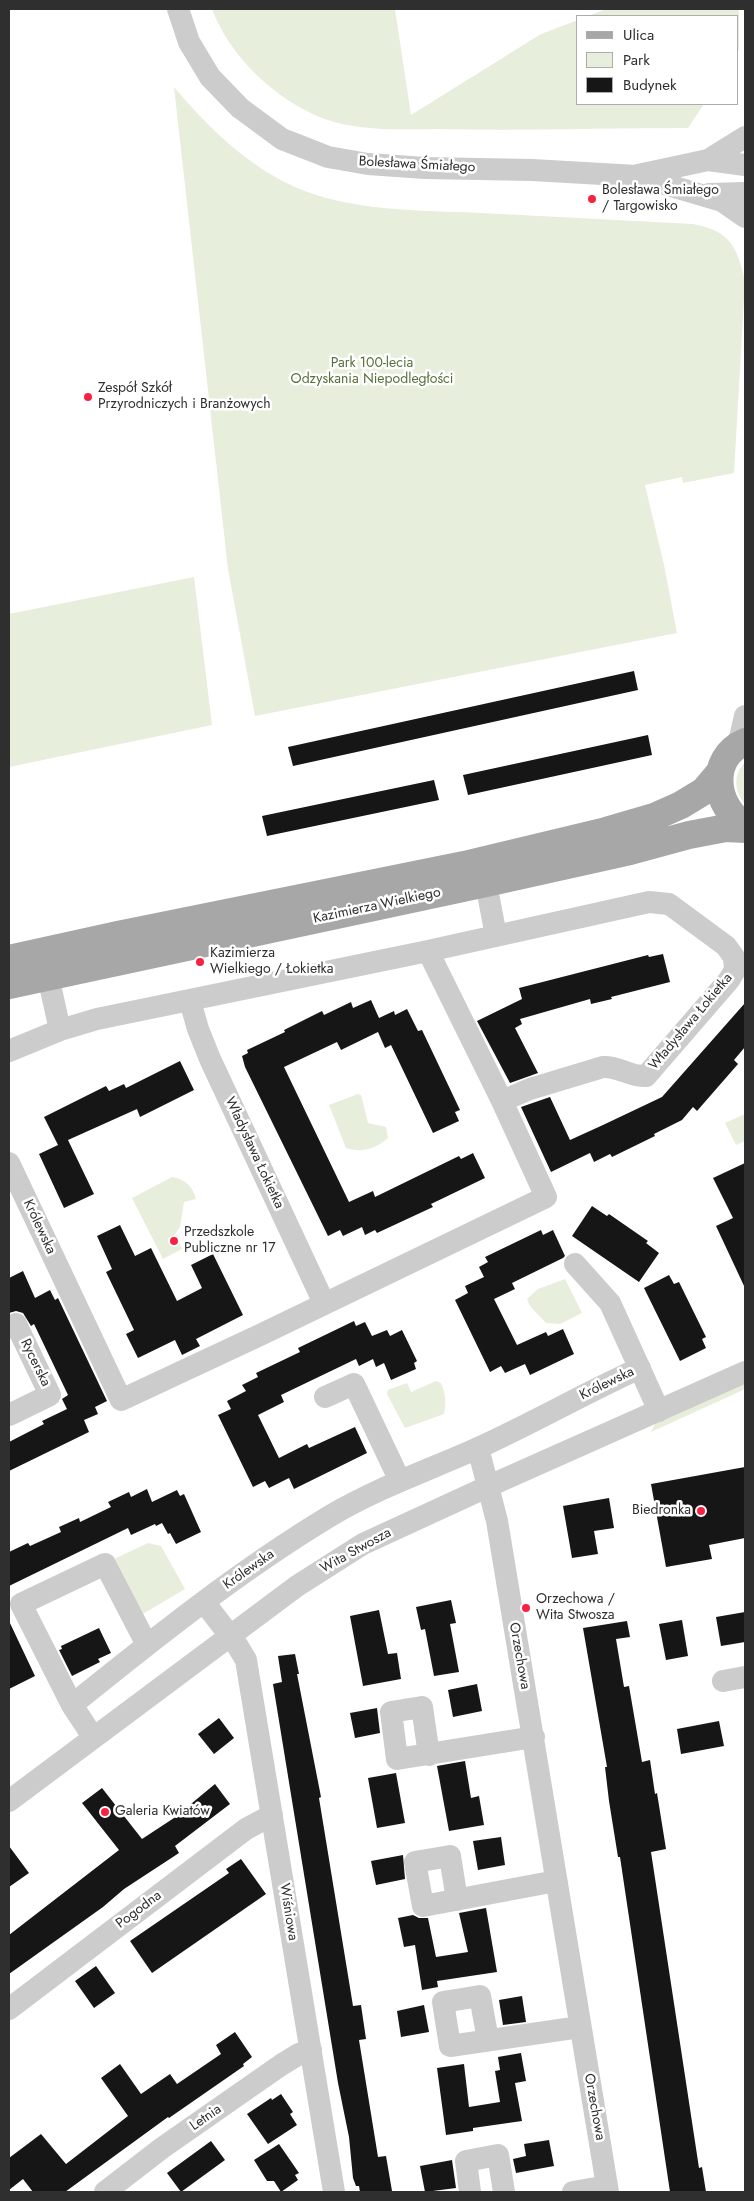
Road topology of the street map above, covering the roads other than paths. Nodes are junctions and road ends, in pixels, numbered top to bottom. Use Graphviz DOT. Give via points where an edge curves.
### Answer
graph roads {
  1 [pos="178,9"];
  2 [pos="745,136"];
  3 [pos="708,160"];
  4 [pos="745,165"];
  5 [pos="637,176"];
  6 [pos="745,193"];
  7 [pos="701,194"];
  8 [pos="745,217"];
  9 [pos="745,716"];
  10 [pos="732,755"];
  11 [pos="745,827"];
  12 [pos="486,883"];
  13 [pos="496,936"];
  14 [pos="428,951"];
  15 [pos="9,959"];
  16 [pos="48,976"];
  17 [pos="9,985"];
  18 [pos="190,1000"];
  19 [pos="60,1030"];
  20 [pos="9,1051"];
  21 [pos="502,1101"];
  22 [pos="9,1163"];
  23 [pos="575,1264"];
  24 [pos="324,1303"];
  25 [pos="9,1328"];
  26 [pos="640,1368"];
  27 [pos="745,1372"];
  28 [pos="325,1397"];
  29 [pos="659,1411"];
  30 [pos="9,1415"];
  31 [pos="478,1448"];
  32 [pos="400,1481"];
  33 [pos="489,1486"];
  34 [pos="204,1602"];
  35 [pos="230,1635"];
  36 [pos="147,1645"];
  37 [pos="745,1677"];
  38 [pos="723,1681"];
  39 [pos="72,1705"];
  40 [pos="93,1737"];
  41 [pos="534,1738"];
  42 [pos="429,1755"];
  43 [pos="9,1801"];
  44 [pos="272,1815"];
  45 [pos="556,1881"];
  46 [pos="457,1900"];
  47 [pos="9,2009"];
  48 [pos="580,2027"];
  49 [pos="488,2040"];
  50 [pos="311,2050"];
  51 [pos="608,2189"];
  52 [pos="105,2192"];
  53 [pos="334,2192"];
  54 [pos="470,2192"];
  55 [pos="504,2192"];
  56 [pos="573,2192"];
  1 -- 5 [label="street, Bolesława Śmiałego" via="189,42 210,77 240,108 282,139 328,157 425,168"];
  2 -- 3 [label="street, Bolesława Śmiałego"];
  3 -- 4 [label="street, Bolesława Śmiałego"];
  3 -- 5 [label="street, Bolesława Śmiałego"];
  5 -- 7 [label="street, Bolesława Śmiałego"];
  6 -- 7 [label="street, Bolesława Śmiałego"];
  7 -- 8 [label="street, Bolesława Śmiałego" via="722,201"];
  9 -- 10 [label="street"];
  10 -- 11 [label="main road" via="721,797 726,808"];
  10 -- 15 [label="main road, Kazimierza Wielkiego" via="704,791 681,805 640,822 464,865"];
  11 -- 12 [label="main road, Kazimierza Wielkiego" via="689,835"];
  12 -- 13 [label="street"];
  12 -- 16 [label="main road, Kazimierza Wielkiego"];
  13 -- 14 [label="street, Władysława Łokietka"];
  13 -- 21 [label="street, Władysława Łokietka" via="649,902 669,904 726,946 734,957 735,970 646,1076 612,1066 603,1067"];
  14 -- 18 [label="street, Władysława Łokietka"];
  14 -- 21 [label="street"];
  16 -- 17 [label="main road, Kazimierza Wielkiego"];
  16 -- 19 [label="street"];
  18 -- 19 [label="street, Władysława Łokietka"];
  18 -- 24 [label="street, Władysława Łokietka" via="210,1059"];
  19 -- 20 [label="street, Władysława Łokietka"];
  21 -- 24 [label="street" via="546,1197"];
  22 -- 24 [label="street, Królewska" via="121,1400"];
  23 -- 26 [label="street" via="610,1304"];
  25 -- 30 [label="street, Rycerska" via="16,1324 50,1395"];
  26 -- 29 [label="street, Królewska"];
  26 -- 31 [label="street, Królewska"];
  27 -- 29 [label="street, Wita Stwosza"];
  28 -- 32 [label="street" via="354,1384"];
  29 -- 33 [label="street, Wita Stwosza"];
  31 -- 32 [label="street, Królewska"];
  31 -- 33 [label="street"];
  32 -- 34 [label="street, Królewska" via="332,1515"];
  33 -- 35 [label="street, Wita Stwosza" via="342,1556"];
  33 -- 41 [label="street, Orzechowa"];
  34 -- 35 [label="street, Wiśniowa"];
  34 -- 36 [label="street, Królewska"];
  35 -- 40 [label="street, Wita Stwosza"];
  35 -- 44 [label="street, Wiśniowa" via="246,1660"];
  36 -- 39 [label="street, Królewska"];
  36 -- 39 [label="street" via="104,1564 21,1604"];
  37 -- 38 [label="street"];
  39 -- 40 [label="street"];
  40 -- 43 [label="street, Wita Stwosza"];
  41 -- 42 [label="street"];
  41 -- 45 [label="street, Orzechowa"];
  44 -- 47 [label="street, Pogodna" via="246,1829"];
  44 -- 50 [label="street, Wiśniowa"];
  45 -- 46 [label="street"];
  45 -- 48 [label="street, Orzechowa"];
  48 -- 49 [label="street"];
  48 -- 51 [label="street, Orzechowa"];
  50 -- 52 [label="street, Letnia" via="281,2065"];
  50 -- 53 [label="street, Wiśniowa"];
  51 -- 56 [label="street, Orzechowa"];
  54 -- 55 [label="street" via="466,2161 498,2155"];
}
